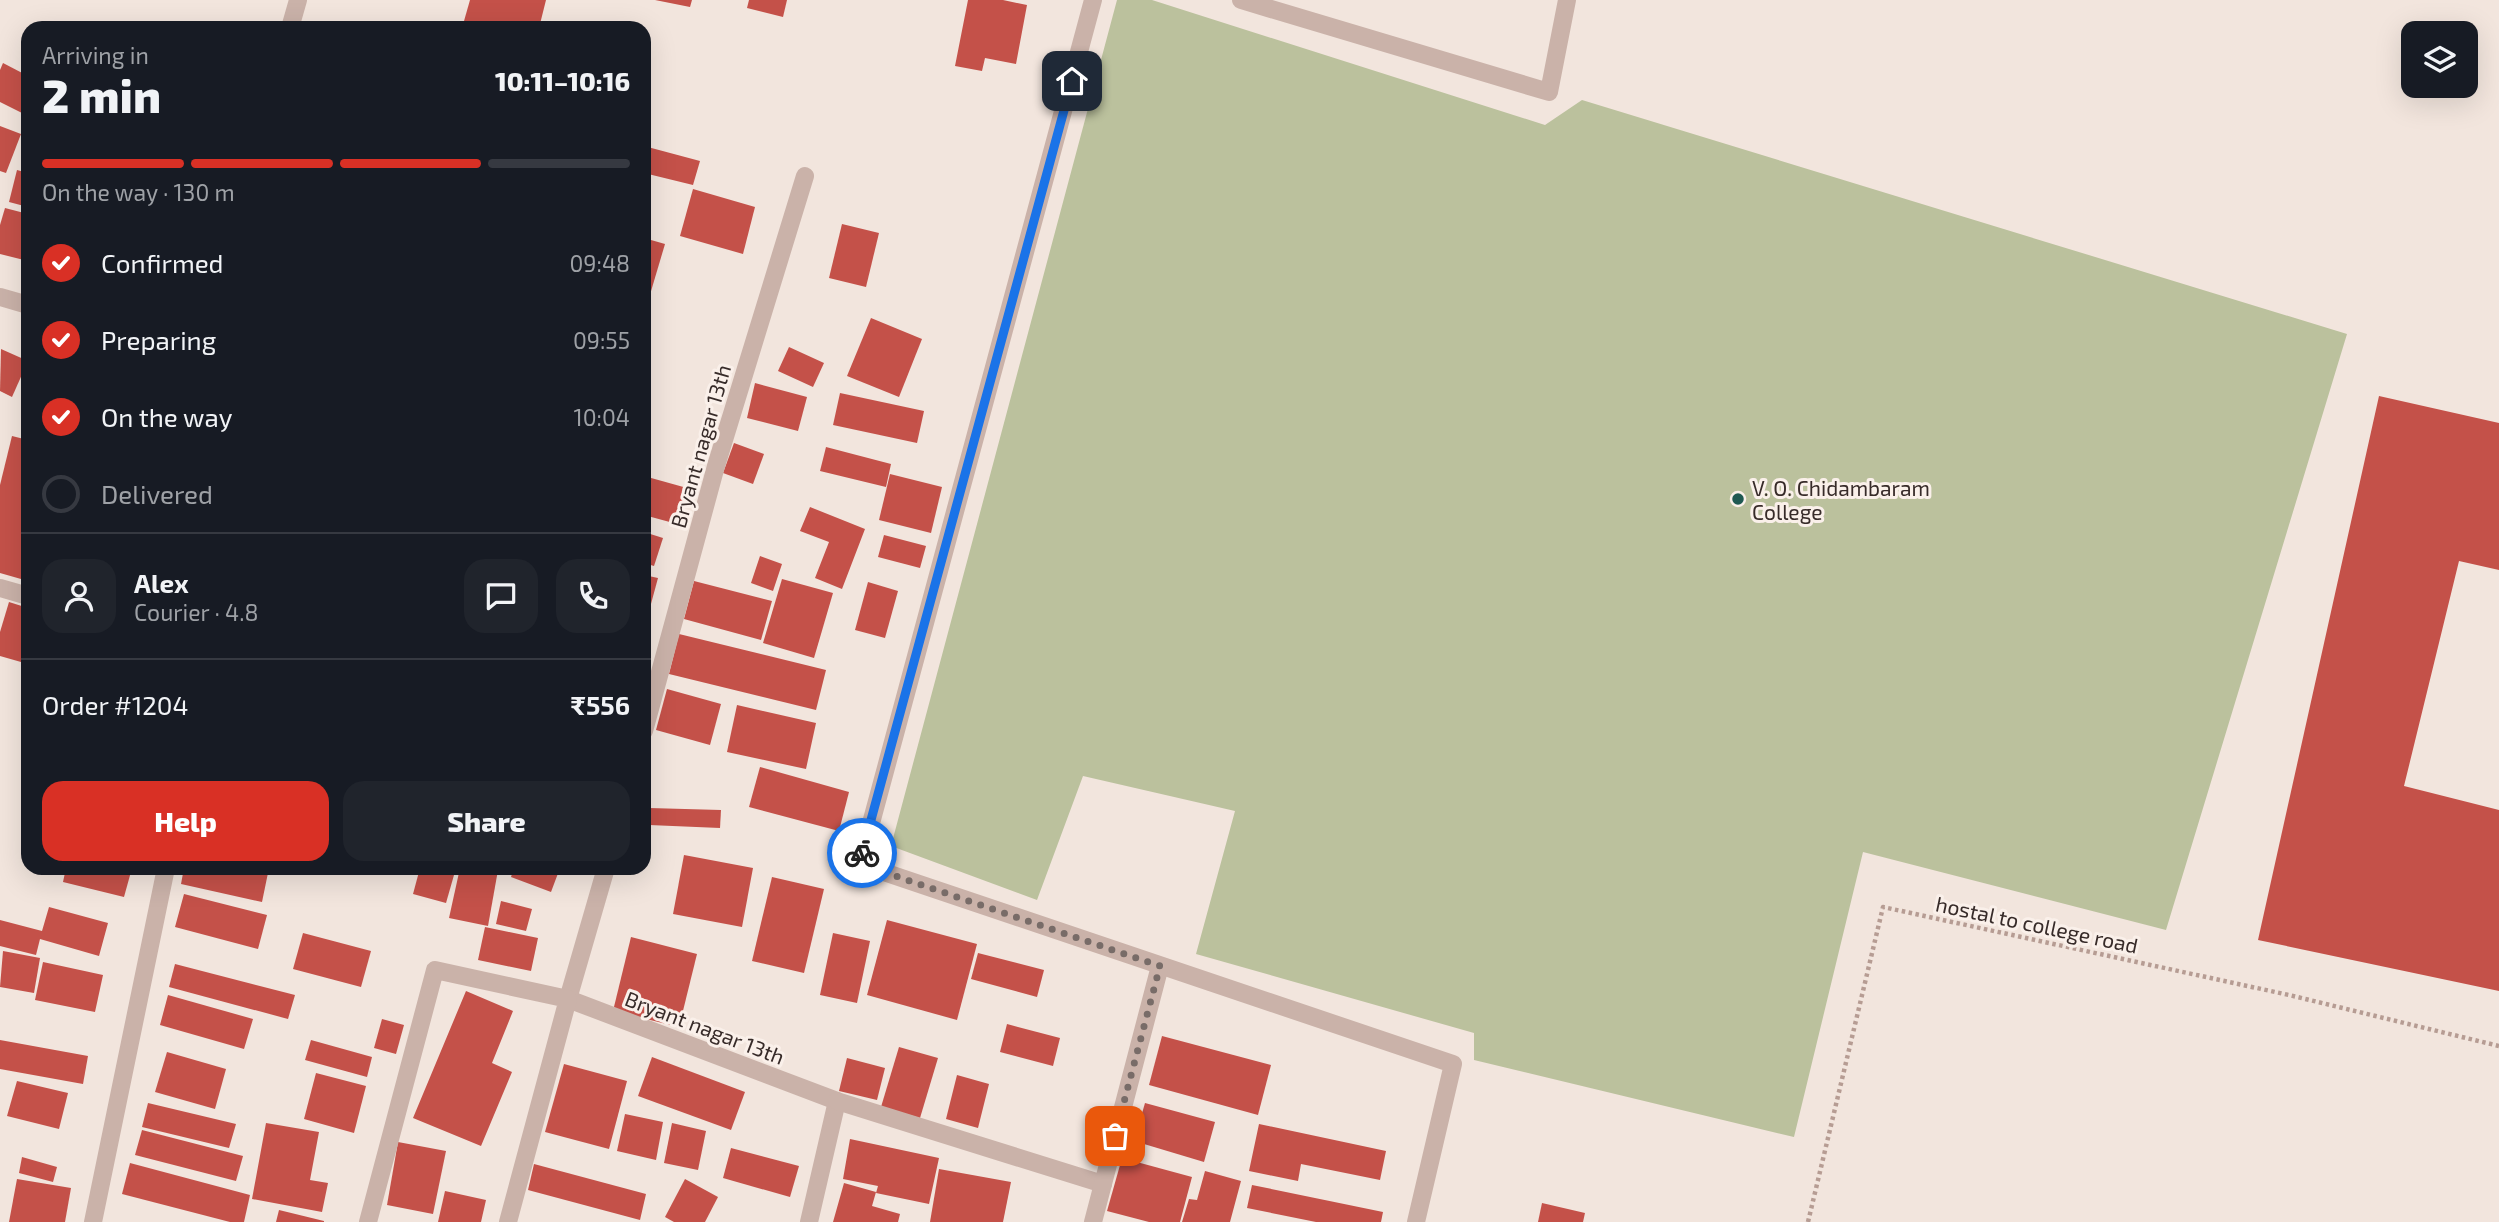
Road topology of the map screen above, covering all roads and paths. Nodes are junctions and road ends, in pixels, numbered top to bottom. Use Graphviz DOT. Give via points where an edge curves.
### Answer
graph roads {
  1 [pos="298,0"];
  2 [pos="1093,0"];
  3 [pos="1241,0"];
  4 [pos="1567,0"];
  5 [pos="292,21"];
  6 [pos="805,176"];
  7 [pos="0,297"];
  8 [pos="21,303"];
  9 [pos="0,588"];
  10 [pos="21,594"];
  11 [pos="651,705"];
  12 [pos="165,875"];
  13 [pos="604,875"];
  14 [pos="1160,966"];
  15 [pos="568,999"];
  16 [pos="2499,1046"];
  17 [pos="837,1101"];
  18 [pos="1103,1184"];
  19 [pos="93,1222"];
  20 [pos="368,1222"];
  21 [pos="508,1222"];
  22 [pos="809,1222"];
  23 [pos="1093,1222"];
  24 [pos="1416,1222"];
  25 [pos="1808,1222"];
  1 -- 5 [label="street"];
  2 -- 14 [label="street" via="860,864"];
  3 -- 4 [label="street" via="1549,92"];
  6 -- 11 [label="street, Bryant nagar 13th" via="716,466"];
  7 -- 8 [label="street"];
  9 -- 10 [label="street"];
  12 -- 19 [label="street"];
  13 -- 15 [label="street"];
  14 -- 18 [label="street"];
  14 -- 24 [label="street" via="1453,1064"];
  15 -- 17 [label="street, Bryant nagar 13th"];
  15 -- 20 [label="street, Bryant nagar 13th" via="435,970"];
  15 -- 21 [label="street"];
  16 -- 25 [label="path, hostal to college road" via="2289,995 1883,907"];
  17 -- 18 [label="street, Bryant nagar 13th"];
  17 -- 22 [label="street"];
  18 -- 23 [label="street"];
}
